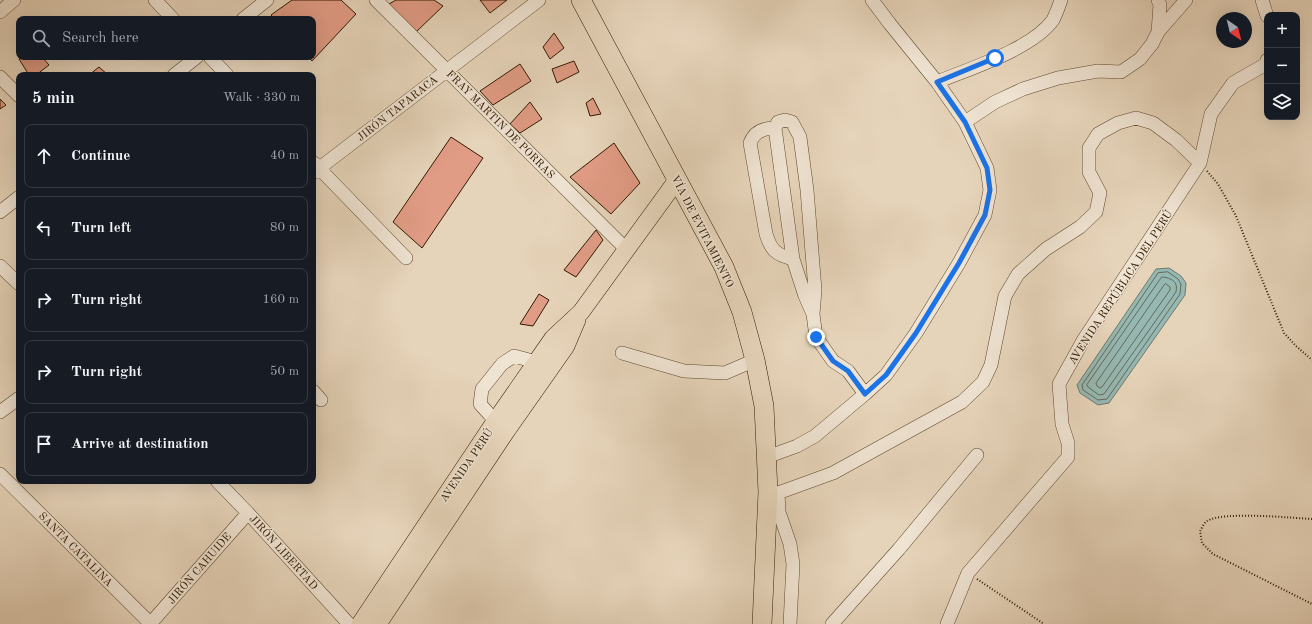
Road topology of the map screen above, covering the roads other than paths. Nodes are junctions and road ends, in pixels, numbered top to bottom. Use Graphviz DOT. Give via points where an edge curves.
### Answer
graph roads {
  1 [pos="14,0"];
  2 [pos="154,0"];
  3 [pos="267,0"];
  4 [pos="376,0"];
  5 [pos="539,0"];
  6 [pos="581,0"];
  7 [pos="872,0"];
  8 [pos="1061,0"];
  9 [pos="1158,0"];
  10 [pos="1186,0"];
  11 [pos="1262,0"];
  12 [pos="0,12"];
  13 [pos="1266,12"];
  14 [pos="170,16"];
  15 [pos="247,16"];
  16 [pos="1158,32"];
  17 [pos="192,60"];
  18 [pos="213,60"];
  19 [pos="1264,65"];
  20 [pos="446,70"];
  21 [pos="178,72"];
  22 [pos="224,72"];
  23 [pos="0,77"];
  24 [pos="937,82"];
  25 [pos="16,93"];
  26 [pos="965,122"];
  27 [pos="775,128"];
  28 [pos="1200,163"];
  29 [pos="316,167"];
  30 [pos="316,169"];
  31 [pos="677,180"];
  32 [pos="16,199"];
  33 [pos="0,212"];
  34 [pos="626,249"];
  35 [pos="406,258"];
  36 [pos="793,259"];
  37 [pos="0,266"];
  38 [pos="16,281"];
  39 [pos="813,314"];
  40 [pos="622,353"];
  41 [pos="756,360"];
  42 [pos="541,369"];
  43 [pos="865,394"];
  44 [pos="16,400"];
  45 [pos="0,412"];
  46 [pos="501,425"];
  47 [pos="977,455"];
  48 [pos="767,458"];
  49 [pos="0,474"];
  50 [pos="220,484"];
  51 [pos="773,492"];
  52 [pos="248,513"];
  53 [pos="150,624"];
  54 [pos="350,624"];
  55 [pos="360,624"];
  56 [pos="378,624"];
  57 [pos="762,624"];
  58 [pos="790,624"];
  59 [pos="832,624"];
  60 [pos="946,624"];
  1 -- 12 [label="street"];
  2 -- 14 [label="street"];
  3 -- 15 [label="street"];
  4 -- 20 [label="street, FRAY MARTIN DE PORRAS"];
  5 -- 20 [label="street, JIRÓN TAPARACÁ"];
  6 -- 31 [label="highway, VÍA DE EVITAMIENTO"];
  7 -- 24 [label="street"];
  8 -- 24 [label="street" via="1053,19 1024,45"];
  9 -- 16 [label="street"];
  10 -- 16 [label="street"];
  11 -- 13 [label="street"];
  16 -- 26 [label="street" via="1140,59 1121,72 1098,71 1058,78 1023,89 996,102"];
  17 -- 21 [label="street"];
  18 -- 22 [label="street"];
  19 -- 28 [label="street, AVENIDA REPÚBLICA DEL PERÚ" via="1233,83 1211,114"];
  20 -- 29 [label="street, JIRÓN TAPARACÁ"];
  20 -- 34 [label="street, FRAY MARTIN DE PORRAS"];
  23 -- 25 [label="street"];
  24 -- 26 [label="street"];
  26 -- 43 [label="street" via="987,168 990,190 985,215 916,333 886,375"];
  27 -- 36 [label="street"];
  27 -- 36 [label="street" via="764,129 752,137 750,143 770,246 776,253"];
  27 -- 39 [label="street" via="778,122 792,122 800,138 815,290"];
  28 -- 51 [label="street" via="1153,123 1136,118 1118,123 1098,134 1089,148 1089,172 1100,192 1096,212 1080,227 1046,249 1018,274 1005,296 991,365 983,382 962,402 840,470"];
  28 -- 60 [label="street, AVENIDA REPÚBLICA DEL PERÚ" via="1084,339 1059,384 1068,457 968,574"];
  30 -- 35 [label="street"];
  31 -- 34 [label="main road, AVENIDA PERÚ"];
  31 -- 41 [label="highway, VÍA DE EVITAMIENTO" via="724,267 742,312"];
  32 -- 33 [label="street"];
  34 -- 42 [label="main road, AVENIDA PERÚ" via="580,312 566,346"];
  36 -- 39 [label="street"];
  37 -- 38 [label="street"];
  39 -- 43 [label="street" via="816,337 833,361 848,371"];
  40 -- 41 [label="street" via="684,371 725,373"];
  41 -- 48 [label="highway, VÍA DE EVITAMIENTO" via="764,406"];
  42 -- 46 [label="main road, AVENIDA PERÚ"];
  42 -- 46 [label="street" via="529,360 514,356 502,364 482,389 480,404"];
  43 -- 48 [label="street" via="815,436"];
  44 -- 45 [label="street"];
  46 -- 55 [label="main road, AVENIDA PERÚ"];
  46 -- 56 [label="main road, AVENIDA PERÚ"];
  47 -- 59 [label="street" via="900,549"];
  48 -- 51 [label="highway, VÍA DE EVITAMIENTO"];
  49 -- 53 [label="street, SANTA CATALINA"];
  50 -- 52 [label="street, JIRÓN LIBERTAD"];
  51 -- 57 [label="highway, VÍA DE EVITAMIENTO"];
  51 -- 58 [label="street" via="790,544 793,564"];
  52 -- 53 [label="street, JIRÓN CAHUIDE"];
  52 -- 54 [label="street, JIRÓN LIBERTAD"];
}
